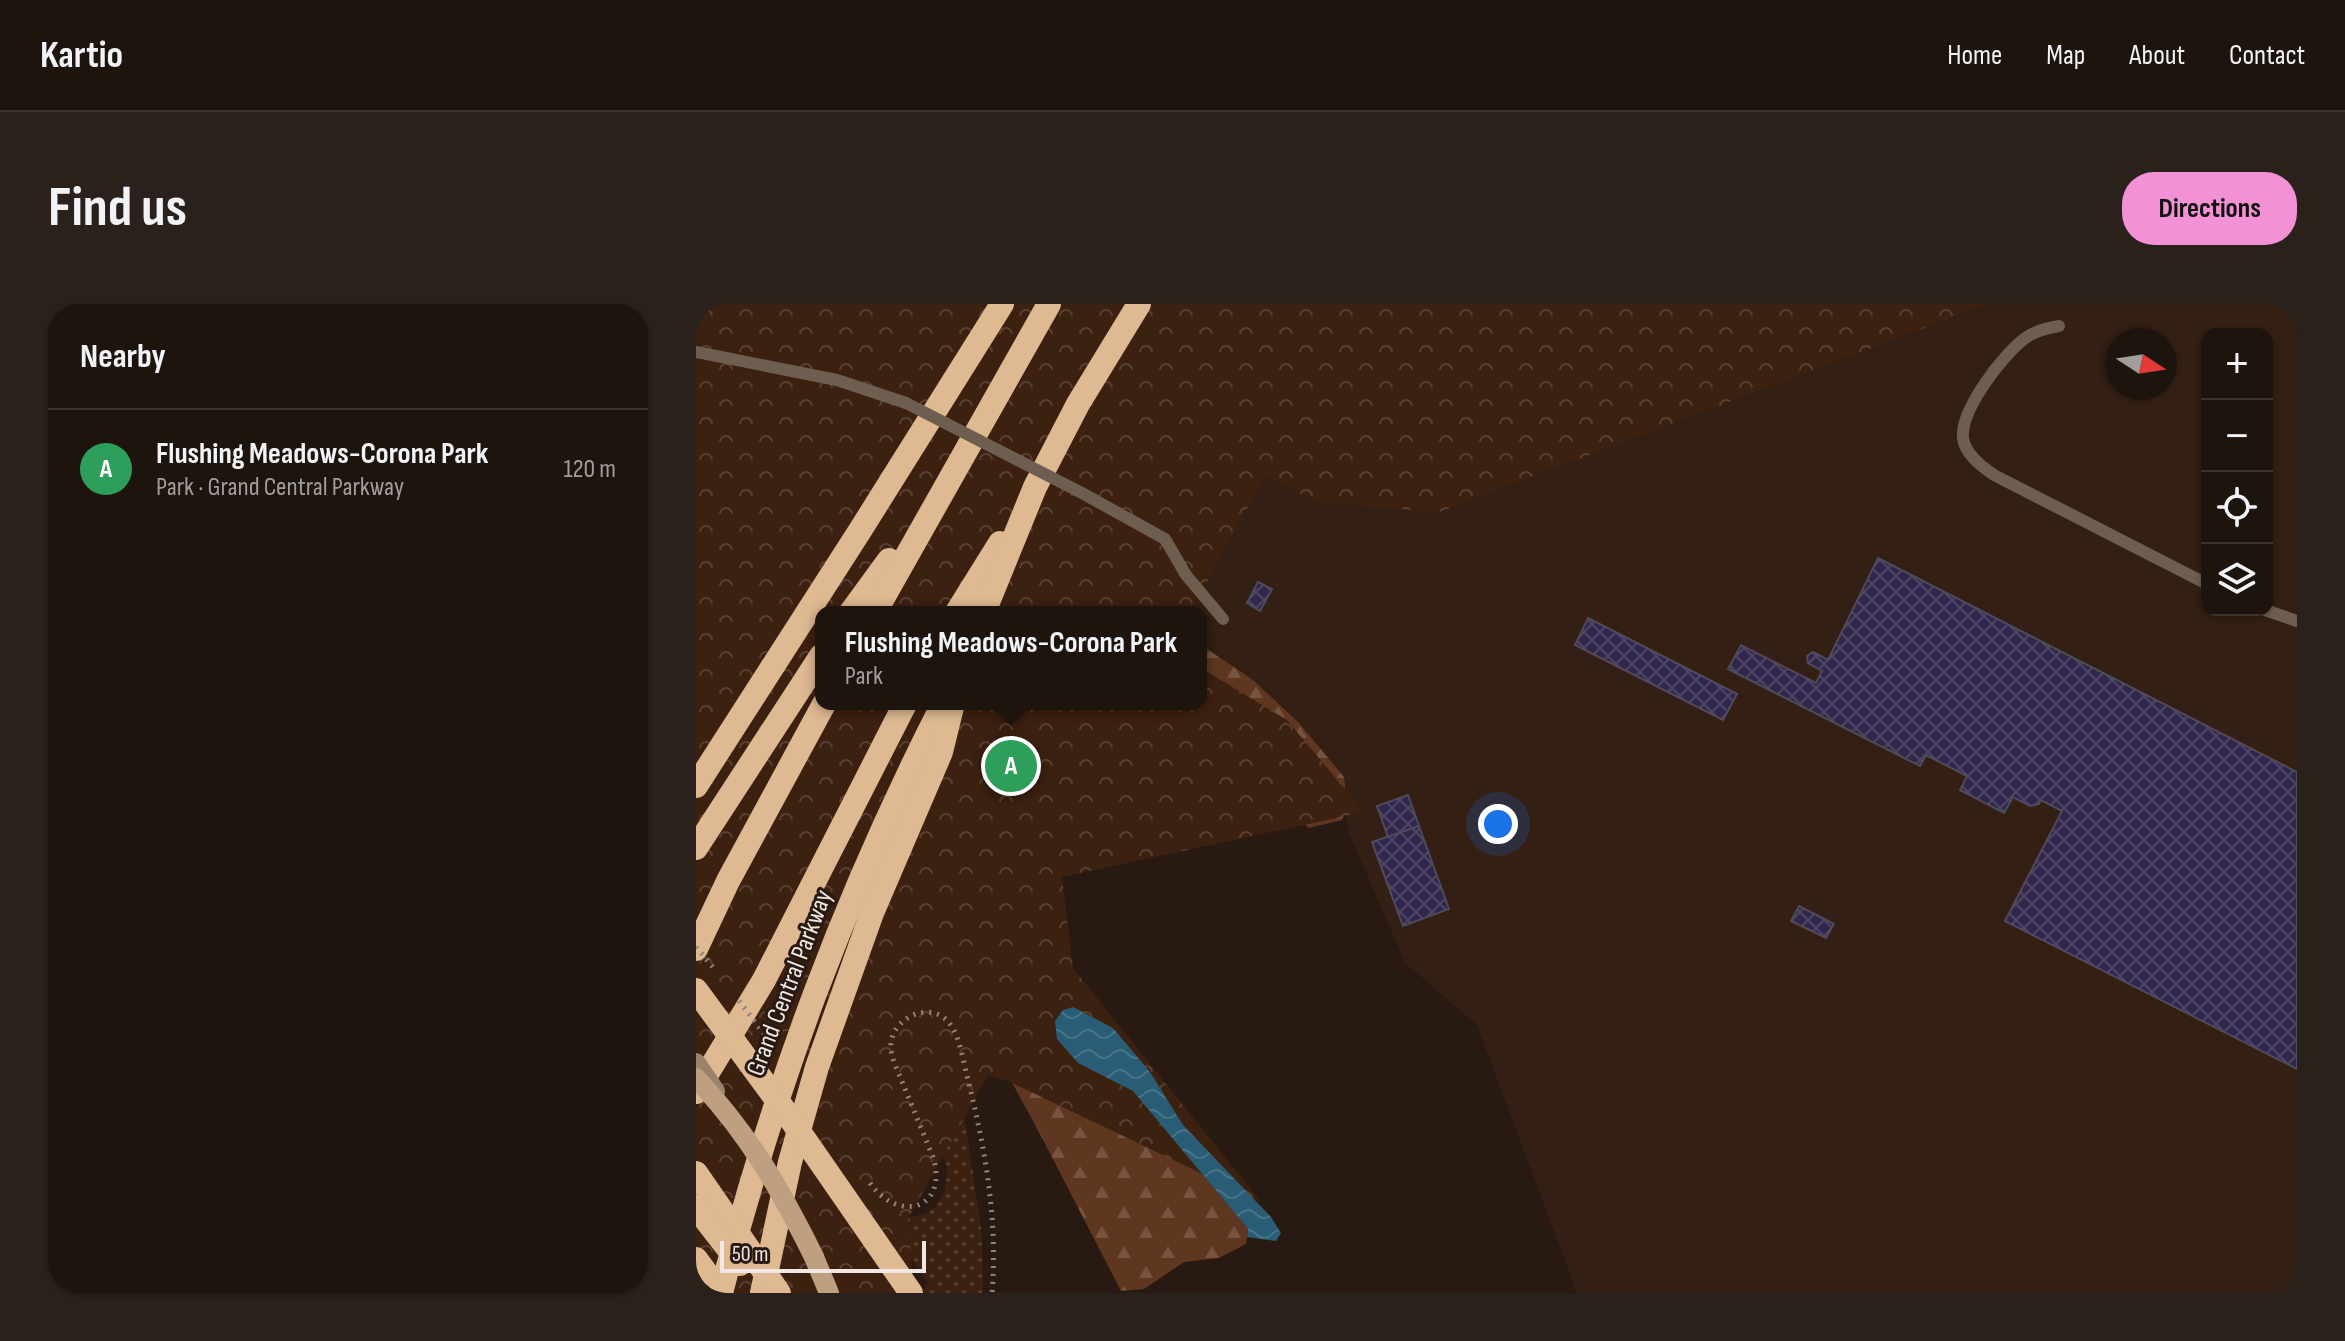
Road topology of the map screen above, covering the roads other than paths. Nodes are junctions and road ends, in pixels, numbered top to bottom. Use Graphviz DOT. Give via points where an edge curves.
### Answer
graph roads {
  1 [pos="1002,304"];
  2 [pos="1049,304"];
  3 [pos="1139,304"];
  4 [pos="2059,326"];
  5 [pos="696,352"];
  6 [pos="947,481"];
  7 [pos="1035,487"];
  8 [pos="2201,581"];
  9 [pos="855,606"];
  10 [pos="878,606"];
  11 [pos="961,606"];
  12 [pos="986,606"];
  13 [pos="2273,613"];
  14 [pos="1223,619"];
  15 [pos="2297,621"];
  16 [pos="815,665"];
  17 [pos="821,710"];
  18 [pos="902,710"];
  19 [pos="940,710"];
  20 [pos="951,710"];
  21 [pos="696,786"];
  22 [pos="696,848"];
  23 [pos="696,949"];
  24 [pos="696,990"];
  25 [pos="696,1063"];
  26 [pos="696,1078"];
  27 [pos="696,1092"];
  28 [pos="728,1111"];
  29 [pos="696,1173"];
  30 [pos="696,1207"];
  31 [pos="696,1259"];
  32 [pos="721,1293"];
  33 [pos="763,1293"];
  34 [pos="779,1293"];
  35 [pos="829,1293"];
  36 [pos="911,1293"];
  1 -- 21 [label="highway"];
  2 -- 6 [label="highway"];
  3 -- 7 [label="highway"];
  4 -- 8 [label="lane" via="2024,338 1979,390 1965,422 1963,439 1970,454 1994,475"];
  5 -- 14 [label="lane, bridge" via="837,380 906,403 1165,539 1186,575"];
  6 -- 9 [label="highway"];
  6 -- 10 [label="highway"];
  7 -- 11 [label="highway"];
  7 -- 12 [label="highway"];
  13 -- 15 [label="lane"];
  16 -- 22 [label="highway"];
  17 -- 23 [label="highway"];
  18 -- 27 [label="highway" via="770,969"];
  19 -- 32 [label="highway, Grand Central Parkway" via="872,851 808,1009 756,1164"];
  20 -- 33 [label="highway" via="941,752 872,913 817,1067 790,1162"];
  24 -- 36 [label="highway, bridge"];
  25 -- 28 [label="main road, bridge"];
  26 -- 28 [label="main road, bridge"];
  28 -- 35 [label="main road, bridge" via="771,1174"];
  29 -- 34 [label="highway, bridge"];
  30 -- 33 [label="highway, bridge"];
  31 -- 32 [label="highway"];
}
